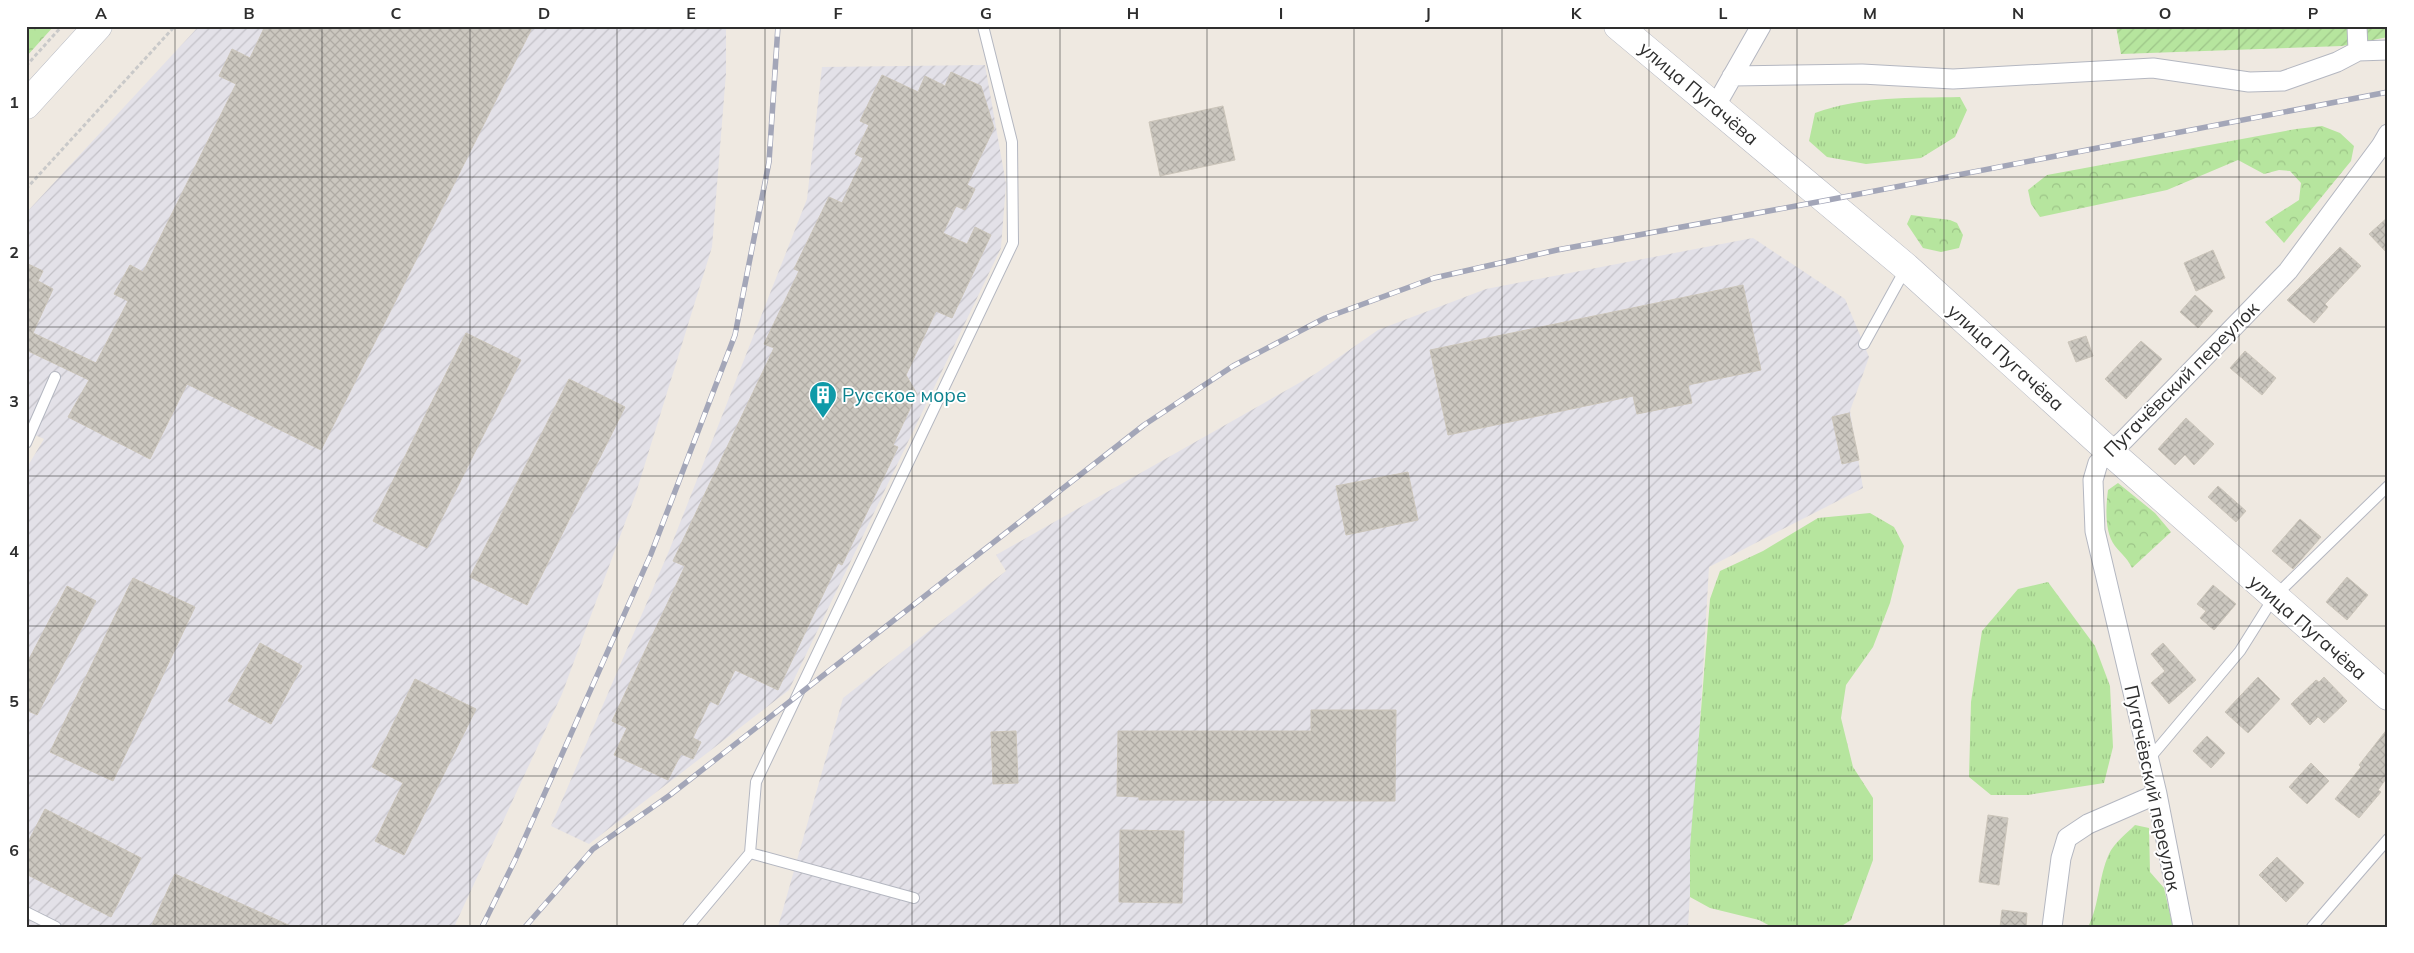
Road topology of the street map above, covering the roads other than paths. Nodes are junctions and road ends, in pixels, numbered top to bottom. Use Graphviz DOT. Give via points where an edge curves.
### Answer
graph roads {
  1 [pos="98,26"];
  2 [pos="983,26"];
  3 [pos="1618,26"];
  4 [pos="1760,26"];
  5 [pos="2357,26"];
  6 [pos="2388,50"];
  7 [pos="2358,51"];
  8 [pos="1732,76"];
  9 [pos="26,105"];
  10 [pos="1716,105"];
  11 [pos="2388,134"];
  12 [pos="1906,267"];
  13 [pos="1864,344"];
  14 [pos="55,377"];
  15 [pos="26,443"];
  16 [pos="2109,451"];
  17 [pos="2388,486"];
  18 [pos="2274,597"];
  19 [pos="2388,696"];
  20 [pos="2148,759"];
  21 [pos="2157,794"];
  22 [pos="2388,839"];
  23 [pos="750,854"];
  24 [pos="914,898"];
  25 [pos="26,912"];
  26 [pos="56,927"];
  27 [pos="688,927"];
  28 [pos="2052,927"];
  29 [pos="2183,927"];
  30 [pos="2312,927"];
  1 -- 9 [label="street"];
  2 -- 23 [label="lane" via="1012,142 1013,243 756,782"];
  3 -- 10 [label="street, улица Пугачёва"];
  4 -- 8 [label="street"];
  5 -- 7 [label="street"];
  6 -- 7 [label="street"];
  7 -- 8 [label="street" via="2283,81 2248,82 2153,68 1953,79 1862,74"];
  8 -- 10 [label="street"];
  10 -- 12 [label="street, улица Пугачёва"];
  11 -- 16 [label="street, Пугачёвский переулок" via="2288,271 2124,440"];
  12 -- 13 [label="lane"];
  12 -- 16 [label="street, улица Пугачёва"];
  14 -- 15 [label="lane"];
  16 -- 18 [label="street, улица Пугачёва"];
  16 -- 20 [label="street, Пугачёвский переулок" via="2098,463 2092,480 2095,531"];
  17 -- 18 [label="lane"];
  18 -- 19 [label="street, улица Пугачёва"];
  18 -- 20 [label="lane" via="2240,651"];
  20 -- 21 [label="street, Пугачёвский переулок"];
  21 -- 28 [label="street" via="2088,824 2067,838 2061,858"];
  21 -- 29 [label="street, Пугачёвский переулок"];
  22 -- 30 [label="lane"];
  23 -- 24 [label="lane"];
  23 -- 27 [label="lane"];
  25 -- 26 [label="lane"];
}
